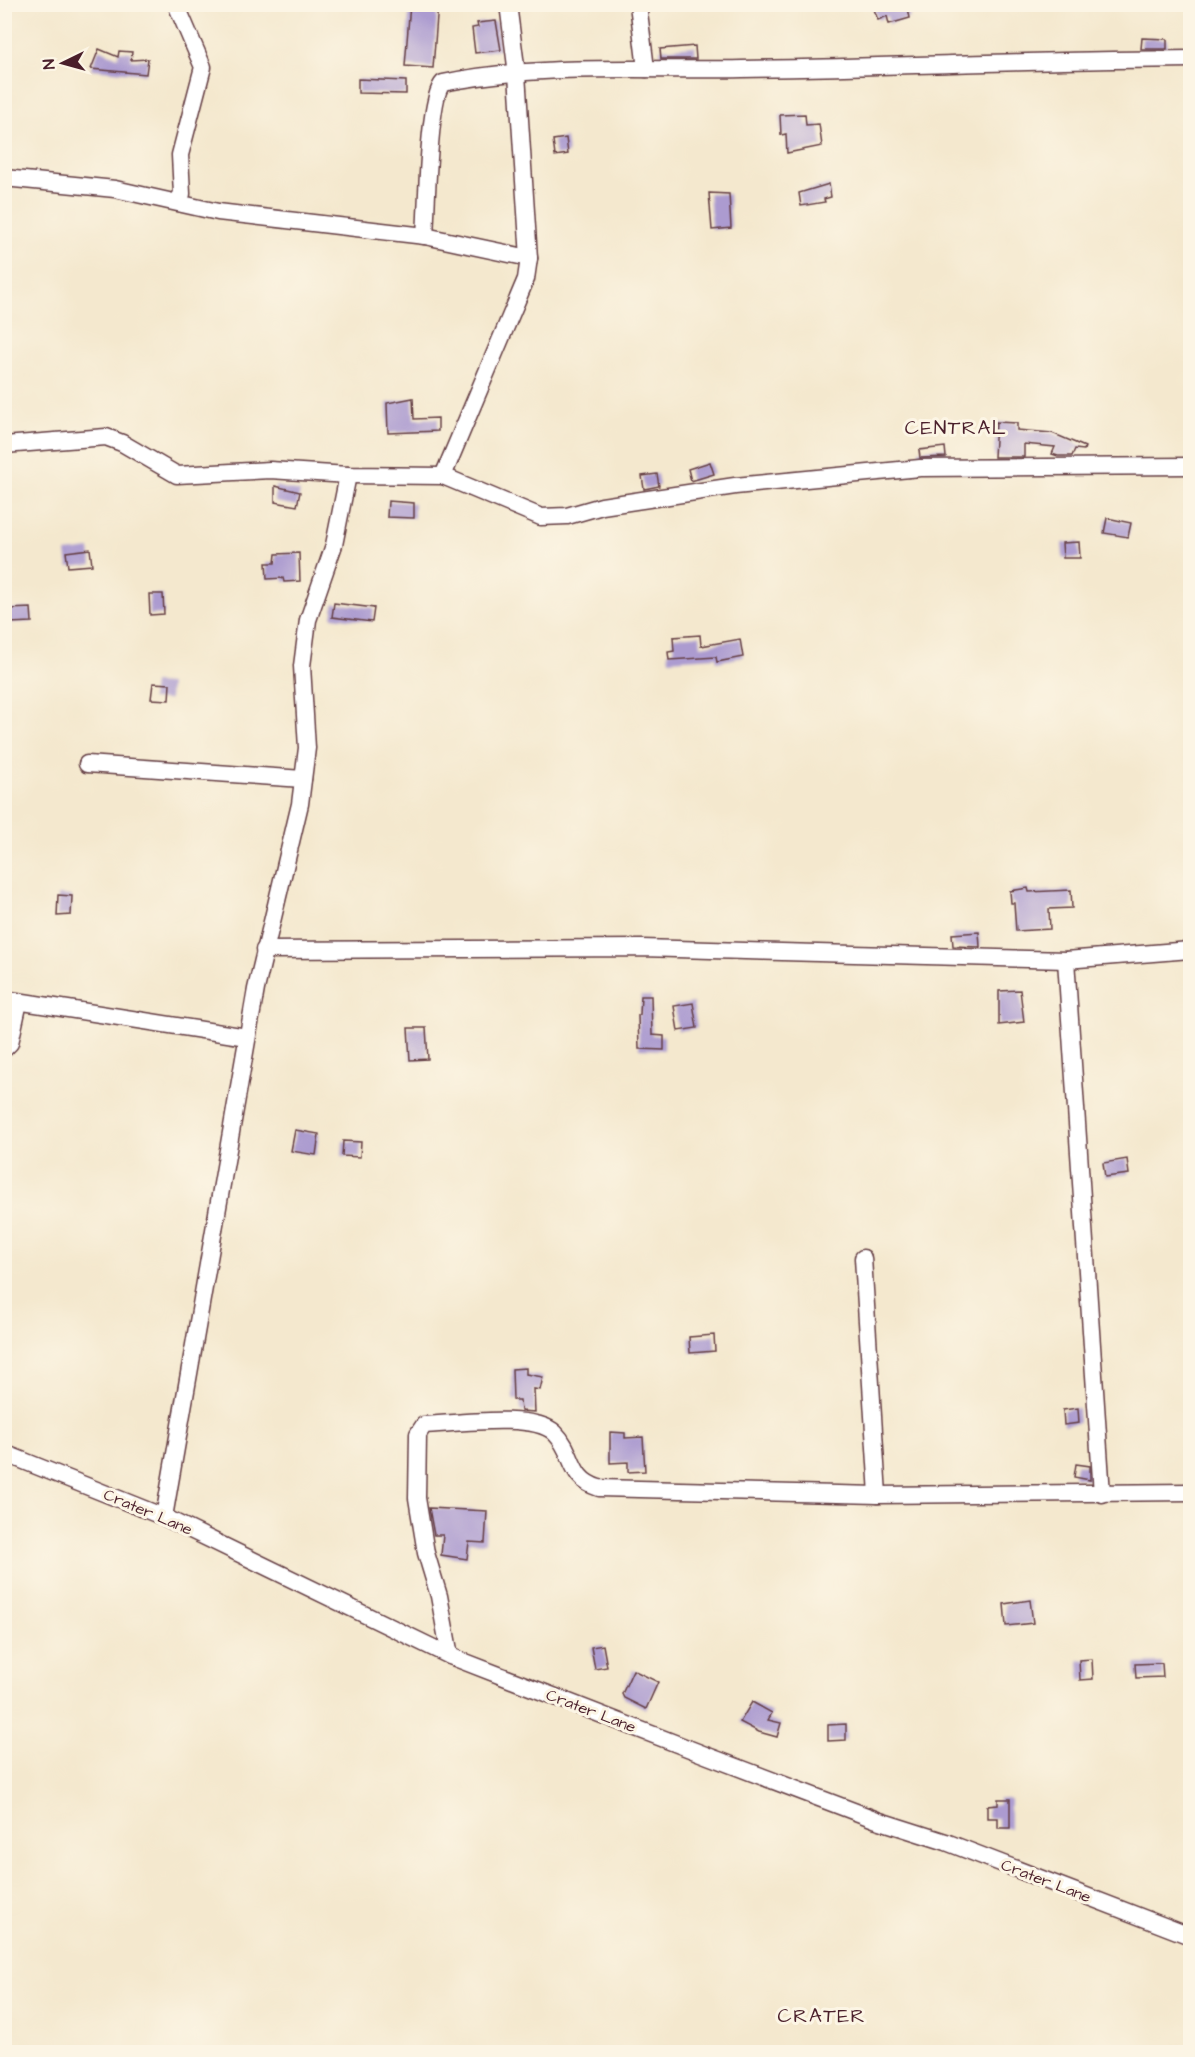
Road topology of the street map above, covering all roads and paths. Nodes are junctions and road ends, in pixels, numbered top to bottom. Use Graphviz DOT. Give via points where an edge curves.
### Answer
graph roads {
  1 [pos="176,4"];
  2 [pos="508,4"];
  3 [pos="639,4"];
  4 [pos="1191,59"];
  5 [pos="646,69"];
  6 [pos="517,74"];
  7 [pos="4,178"];
  8 [pos="177,202"];
  9 [pos="425,236"];
  10 [pos="529,258"];
  11 [pos="4,445"];
  12 [pos="1191,466"];
  13 [pos="348,475"];
  14 [pos="443,476"];
  15 [pos="87,764"];
  16 [pos="303,779"];
  17 [pos="264,950"];
  18 [pos="1191,950"];
  19 [pos="1066,960"];
  20 [pos="12,1001"];
  21 [pos="247,1037"];
  22 [pos="4,1049"];
  23 [pos="863,1258"];
  24 [pos="4,1453"];
  25 [pos="1191,1492"];
  26 [pos="1102,1494"];
  27 [pos="878,1495"];
  28 [pos="164,1517"];
  29 [pos="450,1656"];
  30 [pos="1191,1936"];
  1 -- 8 [label="street" via="203,67 180,155 182,194"];
  2 -- 6 [label="street"];
  3 -- 5 [label="street"];
  4 -- 5 [label="street"];
  5 -- 6 [label="street"];
  6 -- 9 [label="street" via="456,80 438,88"];
  6 -- 10 [label="street"];
  7 -- 8 [label="street" via="115,189"];
  8 -- 9 [label="street" via="228,213"];
  9 -- 10 [label="street"];
  10 -- 14 [label="street" via="520,296"];
  11 -- 13 [label="street" via="106,437 177,475 270,470"];
  12 -- 14 [label="street" via="920,468 735,486 602,506 552,518 541,517"];
  13 -- 14 [label="street"];
  13 -- 16 [label="street" via="334,545 308,620 302,666 307,748"];
  15 -- 16 [label="street"];
  16 -- 17 [label="street"];
  17 -- 19 [label="street" via="630,948"];
  17 -- 21 [label="street"];
  18 -- 19 [label="street"];
  19 -- 26 [label="street"];
  20 -- 21 [label="street"];
  20 -- 22 [label="street" via="10,1043"];
  21 -- 28 [label="street"];
  23 -- 27 [label="street"];
  24 -- 28 [label="street, Crater Lane"];
  25 -- 26 [label="street"];
  26 -- 27 [label="street"];
  27 -- 29 [label="street" via="599,1488 585,1484 554,1432 536,1423 424,1425 418,1434 417,1498"];
  28 -- 29 [label="street, Crater Lane"];
  29 -- 30 [label="street, Crater Lane"];
}
